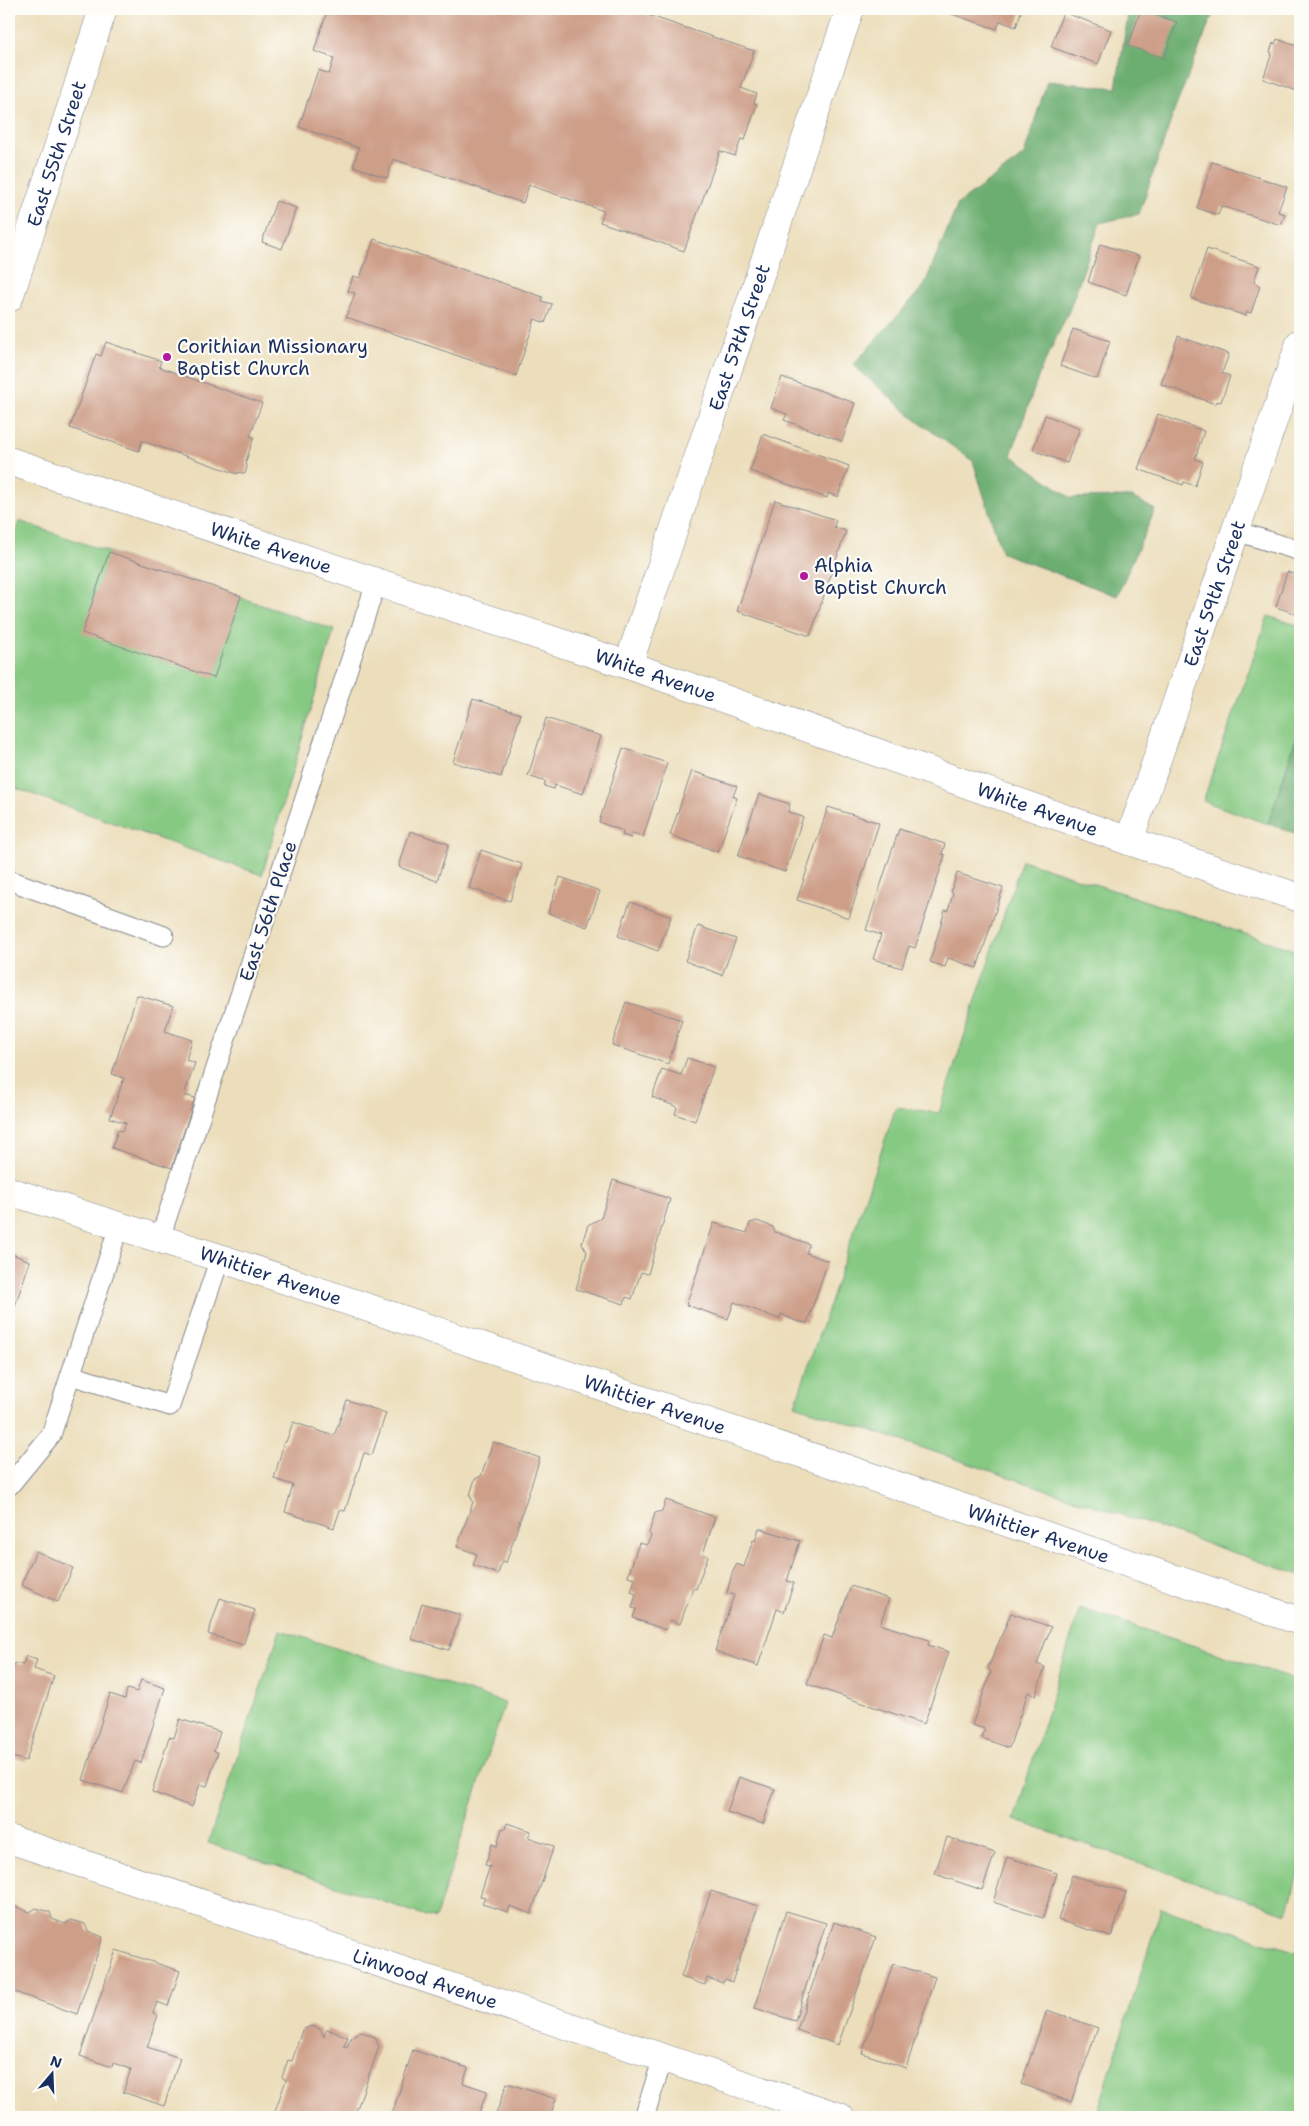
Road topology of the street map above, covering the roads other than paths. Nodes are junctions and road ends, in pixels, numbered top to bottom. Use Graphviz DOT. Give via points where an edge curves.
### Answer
graph roads {
  1 [pos="103,9"];
  2 [pos="850,9"];
  3 [pos="9,298"];
  4 [pos="1300,343"];
  5 [pos="9,461"];
  6 [pos="1236,531"];
  7 [pos="1300,551"];
  8 [pos="376,584"];
  9 [pos="628,665"];
  10 [pos="1129,841"];
  11 [pos="9,880"];
  12 [pos="1300,898"];
  13 [pos="164,936"];
  14 [pos="9,1191"];
  15 [pos="119,1226"];
  16 [pos="160,1238"];
  17 [pos="220,1258"];
  18 [pos="71,1375"];
  19 [pos="9,1486"];
  20 [pos="1300,1621"];
  21 [pos="9,1839"];
  22 [pos="663,2058"];
  23 [pos="644,2117"];
  24 [pos="840,2117"];
  1 -- 3 [label="street, East 55th Street"];
  2 -- 9 [label="street, East 57th Street"];
  4 -- 6 [label="street, East 59th Street"];
  5 -- 8 [label="street, White Avenue"];
  6 -- 7 [label="lane"];
  6 -- 10 [label="street, East 59th Street"];
  8 -- 9 [label="street, White Avenue"];
  8 -- 16 [label="lane, East 56th Place"];
  9 -- 10 [label="street, White Avenue"];
  10 -- 12 [label="street, White Avenue"];
  11 -- 13 [label="lane"];
  14 -- 15 [label="street, Whittier Avenue"];
  15 -- 16 [label="street, Whittier Avenue"];
  15 -- 18 [label="lane"];
  16 -- 17 [label="street, Whittier Avenue"];
  17 -- 18 [label="lane" via="170,1406"];
  17 -- 20 [label="street, Whittier Avenue"];
  18 -- 19 [label="lane" via="51,1435"];
  21 -- 22 [label="street, Linwood Avenue"];
  22 -- 23 [label="lane"];
  22 -- 24 [label="street, Linwood Avenue"];
}
